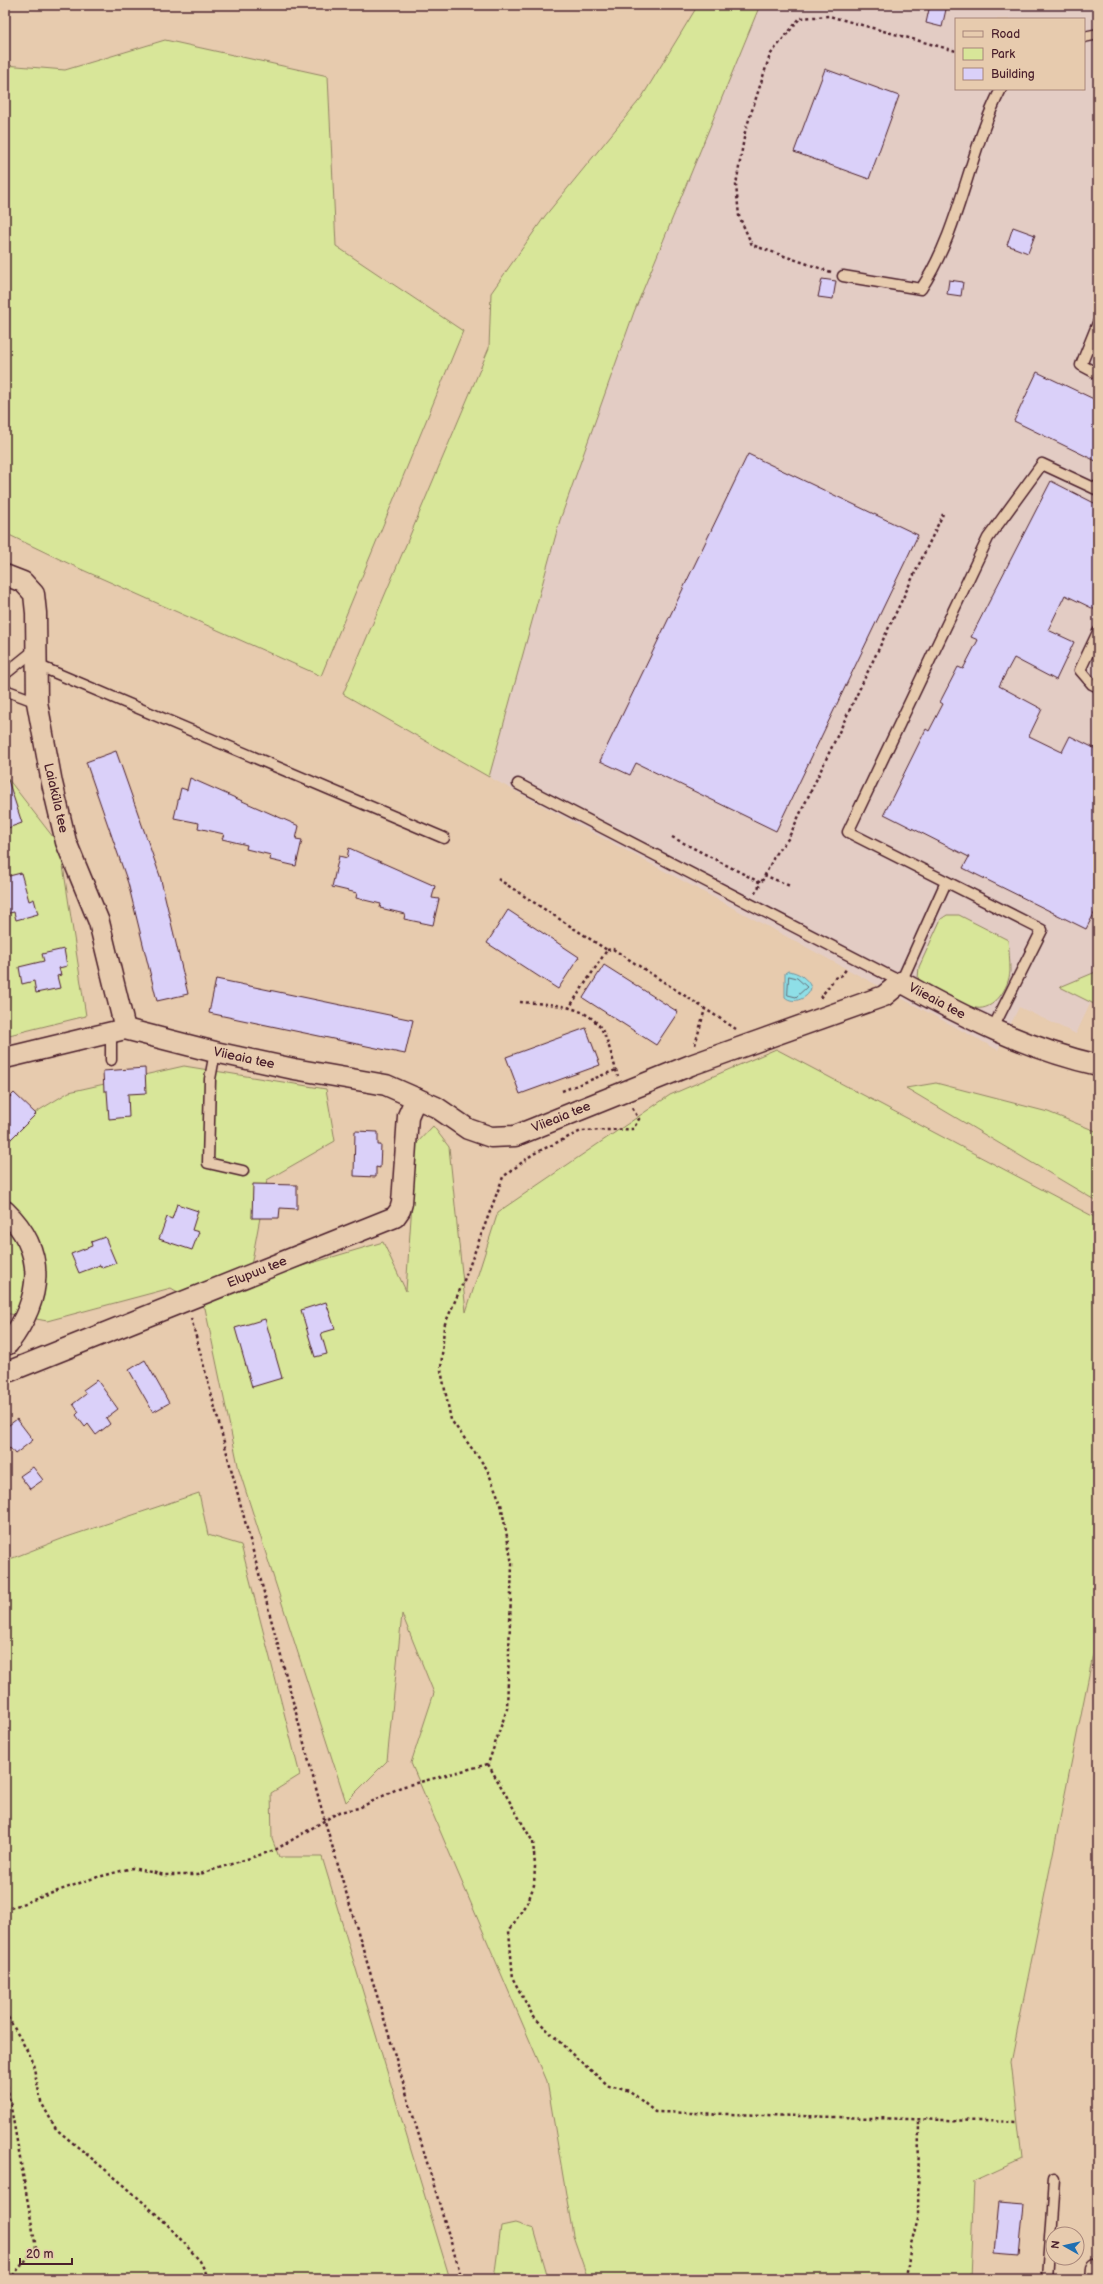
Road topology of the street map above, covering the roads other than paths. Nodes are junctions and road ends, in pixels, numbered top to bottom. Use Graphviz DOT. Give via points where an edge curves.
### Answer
graph roads {
  1 [pos="1098,34"];
  2 [pos="1085,37"];
  3 [pos="1001,90"];
  4 [pos="843,276"];
  5 [pos="1098,323"];
  6 [pos="1098,374"];
  7 [pos="1098,490"];
  8 [pos="5,575"];
  9 [pos="1098,632"];
  10 [pos="37,657"];
  11 [pos="5,674"];
  12 [pos="1098,687"];
  13 [pos="5,690"];
  14 [pos="37,702"];
  15 [pos="518,784"];
  16 [pos="444,838"];
  17 [pos="946,882"];
  18 [pos="900,982"];
  19 [pos="118,1030"];
  20 [pos="992,1030"];
  21 [pos="215,1052"];
  22 [pos="5,1058"];
  23 [pos="111,1060"];
  24 [pos="1098,1065"];
  25 [pos="416,1098"];
  26 [pos="243,1171"];
  27 [pos="5,1211"];
  28 [pos="7,1342"];
  29 [pos="12,1370"];
  30 [pos="1054,2180"];
  31 [pos="1098,2268"];
  32 [pos="1047,2279"];
  33 [pos="1097,2279"];
  1 -- 2 [label="lane"];
  3 -- 4 [label="lane" via="979,142 947,242 921,289"];
  5 -- 6 [label="lane" via="1081,365"];
  7 -- 17 [label="lane" via="1042,464 988,538 848,832"];
  8 -- 10 [label="street, Laiaküla tee" via="23,582 34,594"];
  9 -- 12 [label="lane" via="1080,670"];
  10 -- 11 [label="lane"];
  10 -- 14 [label="street, Laiaküla tee"];
  10 -- 16 [label="lane"];
  13 -- 14 [label="lane"];
  14 -- 19 [label="street, Laiaküla tee" via="66,842 100,922"];
  15 -- 18 [label="lane"];
  17 -- 18 [label="lane"];
  17 -- 20 [label="lane" via="1042,930"];
  18 -- 20 [label="street, Viieaia tee"];
  18 -- 25 [label="street, Viieaia tee" via="884,996 690,1065 621,1085 514,1136 491,1136 468,1129 436,1107"];
  19 -- 21 [label="street, Viieaia tee"];
  19 -- 22 [label="street, Viieaia tee"];
  19 -- 23 [label="lane"];
  20 -- 24 [label="street, Viieaia tee" via="1063,1057"];
  21 -- 25 [label="street, Viieaia tee" via="386,1085"];
  21 -- 26 [label="lane" via="210,1079 208,1163"];
  25 -- 29 [label="street, Elupuu tee" via="408,1116 402,1203 395,1217"];
  27 -- 28 [label="street" via="20,1225 34,1255 37,1273 31,1306 20,1328"];
  28 -- 29 [label="street"];
  30 -- 32 [label="lane"];
  31 -- 33 [label="main road"];
}
